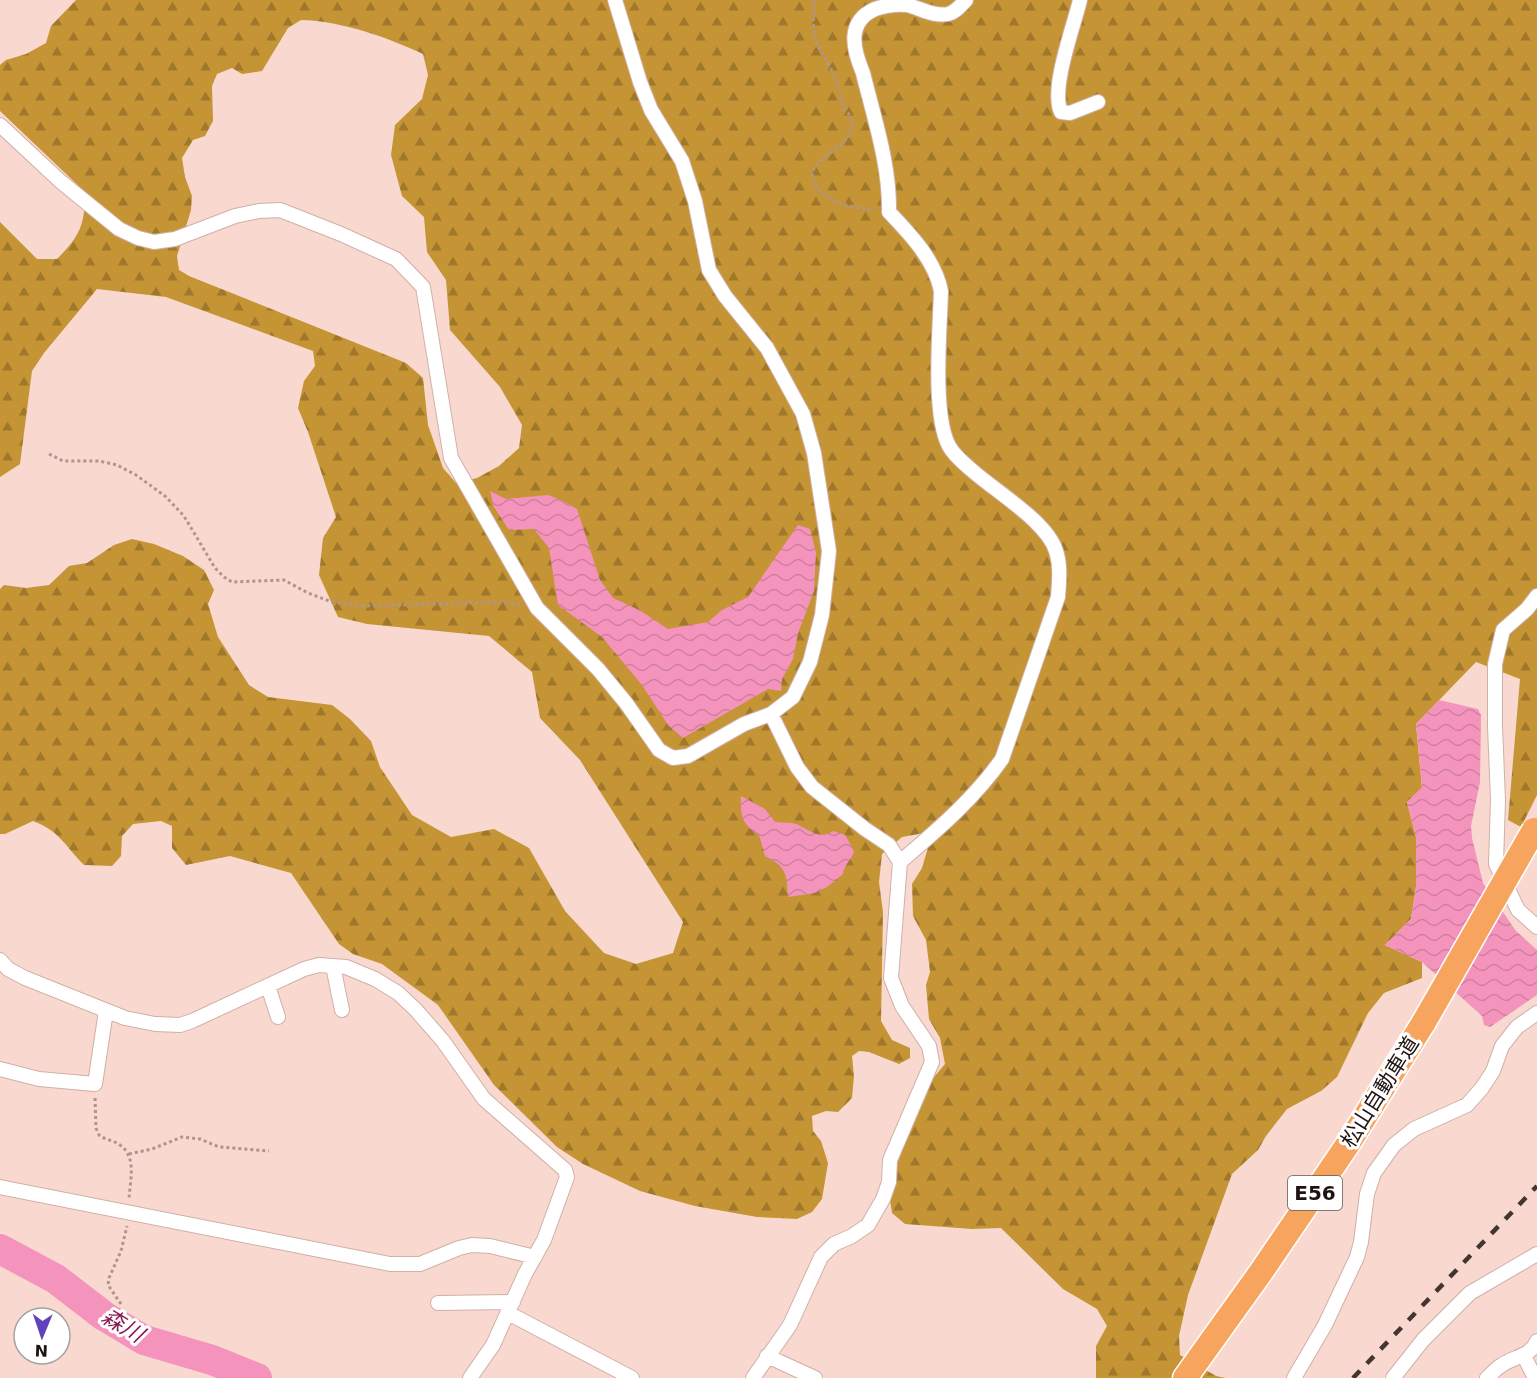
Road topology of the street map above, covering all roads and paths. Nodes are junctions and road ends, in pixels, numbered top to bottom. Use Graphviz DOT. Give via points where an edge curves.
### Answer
graph roads {
  1 [pos="615,0"];
  2 [pos="814,0"];
  3 [pos="966,0"];
  4 [pos="1080,0"];
  5 [pos="1098,102"];
  6 [pos="0,125"];
  7 [pos="889,212"];
  8 [pos="49,454"];
  9 [pos="1537,596"];
  10 [pos="537,608"];
  11 [pos="771,714"];
  12 [pos="1535,827"];
  13 [pos="900,862"];
  14 [pos="1537,927"];
  15 [pos="0,960"];
  16 [pos="333,966"];
  17 [pos="268,986"];
  18 [pos="342,1010"];
  19 [pos="106,1011"];
  20 [pos="1537,1013"];
  21 [pos="278,1017"];
  22 [pos="0,1069"];
  23 [pos="95,1084"];
  24 [pos="269,1151"];
  25 [pos="129,1154"];
  26 [pos="0,1187"];
  27 [pos="128,1213"];
  28 [pos="1537,1254"];
  29 [pos="535,1257"];
  30 [pos="438,1303"];
  31 [pos="121,1304"];
  32 [pos="510,1307"];
  33 [pos="1537,1341"];
  34 [pos="767,1356"];
  35 [pos="1524,1356"];
  36 [pos="1191,1369"];
  37 [pos="470,1378"];
  38 [pos="632,1378"];
  39 [pos="753,1378"];
  40 [pos="815,1378"];
  41 [pos="1294,1378"];
  42 [pos="1393,1378"];
  43 [pos="1487,1378"];
  44 [pos="1536,1378"];
  1 -- 11 [label="street" via="651,110 682,161 709,270 767,348 803,414 814,453 829,551 822,615 810,662 793,697"];
  2 -- 7 [label="path" via="814,36 852,119 847,139 816,164 814,183 837,202"];
  3 -- 7 [label="street" via="956,11 946,14 904,5 882,7 864,14 856,26 857,58 885,165"];
  4 -- 5 [label="street" via="1058,104 1061,112 1070,113"];
  6 -- 10 [label="street" via="119,229 138,238 154,242 175,239 235,216 280,210 396,259 423,286 452,458"];
  7 -- 13 [label="street" via="932,264 938,278 939,400 949,447 1044,529 1056,550 1059,570 1058,597 1002,759 987,781"];
  8 -- 10 [label="path" via="63,461 117,465 146,482 184,516 215,568 232,582 284,580 332,602 365,606 502,603"];
  9 -- 14 [label="street" via="1503,630 1496,664 1494,726 1496,864 1518,910"];
  10 -- 11 [label="street" via="598,669 659,750 673,758 688,756 744,724"];
  11 -- 13 [label="street" via="812,787 889,844"];
  12 -- 36 [label="highway, 松山自動車道 / E56, bridge" via="1424,1022 1348,1144"];
  13 -- 34 [label="street" via="891,978 902,1006 929,1046 932,1062 890,1160 883,1199 868,1225 834,1244 821,1257 789,1325"];
  15 -- 19 [label="street" via="25,978"];
  16 -- 17 [label="street" via="304,969"];
  16 -- 18 [label="street"];
  16 -- 29 [label="street" via="375,979 398,993 443,1041 484,1099 565,1170 567,1177"];
  17 -- 19 [label="street" via="180,1025 156,1024"];
  17 -- 21 [label="street"];
  19 -- 23 [label="street"];
  20 -- 41 [label="street" via="1517,1027 1502,1046 1493,1071 1467,1105 1414,1129 1394,1145 1374,1173 1357,1257 1325,1325"];
  22 -- 23 [label="street" via="39,1079"];
  23 -- 25 [label="path" via="99,1135 120,1144"];
  24 -- 25 [label="path" via="219,1147 182,1137"];
  25 -- 27 [label="path"];
  26 -- 27 [label="street"];
  27 -- 29 [label="street" via="390,1264 420,1263 472,1245"];
  27 -- 31 [label="path" via="125,1237 108,1285"];
  28 -- 42 [label="street" via="1470,1293 1423,1340"];
  29 -- 32 [label="street"];
  30 -- 32 [label="street"];
  32 -- 37 [label="street" via="493,1345"];
  32 -- 38 [label="street"];
  33 -- 35 [label="street"];
  34 -- 39 [label="street"];
  34 -- 40 [label="street"];
  35 -- 43 [label="street" via="1502,1365"];
  35 -- 44 [label="street"];
}
